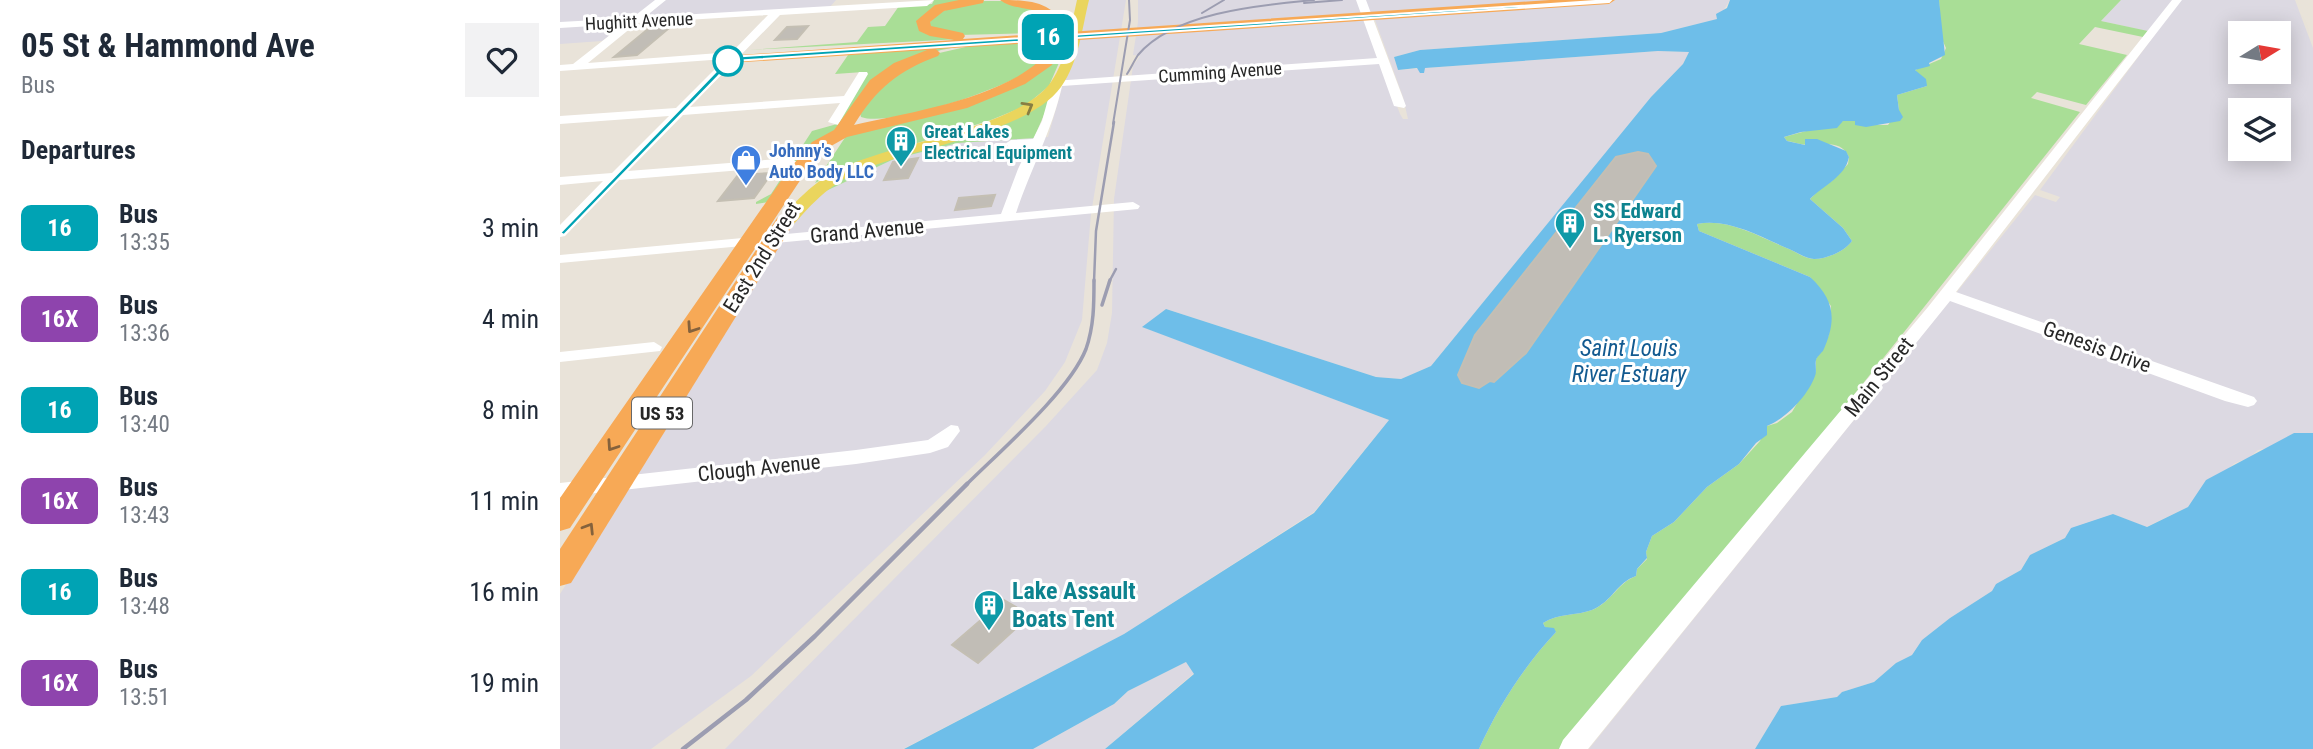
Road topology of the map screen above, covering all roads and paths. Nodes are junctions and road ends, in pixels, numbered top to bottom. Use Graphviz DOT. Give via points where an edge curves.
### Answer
graph roads {
  1 [pos="661,0"];
  2 [pos="789,0"];
  3 [pos="978,0"];
  4 [pos="1006,0"];
  5 [pos="1070,0"];
  6 [pos="1083,0"];
  7 [pos="1362,0"];
  8 [pos="1552,0"];
  9 [pos="1609,0"];
  10 [pos="2177,0"];
  11 [pos="928,2"];
  12 [pos="776,12"];
  13 [pos="634,21"];
  14 [pos="560,25"];
  15 [pos="1061,32"];
  16 [pos="1031,37"];
  17 [pos="733,57"];
  18 [pos="1384,61"];
  19 [pos="576,67"];
  20 [pos="560,68"];
  21 [pos="560,79"];
  22 [pos="867,81"];
  23 [pos="1057,83"];
  24 [pos="983,98"];
  25 [pos="849,99"];
  26 [pos="1400,106"];
  27 [pos="679,111"];
  28 [pos="560,120"];
  29 [pos="837,128"];
  30 [pos="1038,142"];
  31 [pos="1011,144"];
  32 [pos="791,162"];
  33 [pos="615,176"];
  34 [pos="560,181"];
  35 [pos="1133,206"];
  36 [pos="1007,218"];
  37 [pos="560,233"];
  38 [pos="768,238"];
  39 [pos="560,259"];
  40 [pos="1946,294"];
  41 [pos="654,347"];
  42 [pos="560,357"];
  43 [pos="2248,401"];
  44 [pos="951,431"];
  45 [pos="617,483"];
  46 [pos="572,488"];
  47 [pos="560,520"];
  48 [pos="560,574"];
  49 [pos="1572,749"];
  1 -- 13 [label="street"];
  2 -- 12 [label="street"];
  3 -- 16 [label="highway" via="940,8 922,24 935,33 954,36"];
  4 -- 15 [label="highway" via="1047,10"];
  5 -- 15 [label="main road"];
  6 -- 23 [label="main road"];
  7 -- 18 [label="street"];
  8 -- 16 [label="highway"];
  9 -- 16 [label="highway"];
  10 -- 40 [label="street, Main Street"];
  11 -- 12 [label="street, Hughitt Avenue"];
  12 -- 13 [label="street, Hughitt Avenue"];
  12 -- 17 [label="street"];
  13 -- 14 [label="street, Hughitt Avenue"];
  13 -- 19 [label="street"];
  15 -- 24 [label="highway, US 53" via="1049,58 1030,74"];
  16 -- 17 [label="highway"];
  16 -- 22 [label="highway, US 53" via="923,56"];
  17 -- 19 [label="street"];
  17 -- 27 [label="street"];
  18 -- 23 [label="street, Cumming Avenue"];
  18 -- 26 [label="street"];
  19 -- 20 [label="street"];
  19 -- 21 [label="street"];
  22 -- 24 [label="highway" via="856,115 859,120 882,120"];
  22 -- 25 [label="street"];
  22 -- 29 [label="highway, US 53"];
  23 -- 30 [label="street"];
  38 -- 23 [label="main road, one-way" via="817,190 844,173 894,152 1009,117 1041,100"];
  24 -- 29 [label="highway, US 53"];
  25 -- 27 [label="street"];
  25 -- 29 [label="street"];
  27 -- 28 [label="street"];
  27 -- 33 [label="street"];
  29 -- 38 [label="highway, East 2nd Street / US 53"];
  29 -- 38 [label="highway, East 2nd Street / US 53" via="810,154"];
  30 -- 31 [label="street"];
  30 -- 36 [label="street"];
  32 -- 33 [label="street"];
  33 -- 34 [label="street"];
  33 -- 37 [label="street"];
  35 -- 36 [label="street, Grand Avenue"];
  36 -- 38 [label="street, Grand Avenue"];
  38 -- 39 [label="street, Grand Avenue"];
  38 -- 45 [label="highway, East 2nd Street / US 53"];
  38 -- 46 [label="highway, East 2nd Street / US 53, one-way"];
  40 -- 43 [label="street, Genesis Drive"];
  40 -- 49 [label="street, Main Street"];
  41 -- 42 [label="street"];
  44 -- 45 [label="street, Clough Avenue" via="942,442 930,446"];
  45 -- 46 [label="street, Clough Avenue"];
  48 -- 45 [label="highway, East 2nd Street / US 53, one-way"];
  46 -- 47 [label="highway, East 2nd Street / US 53"];
}
